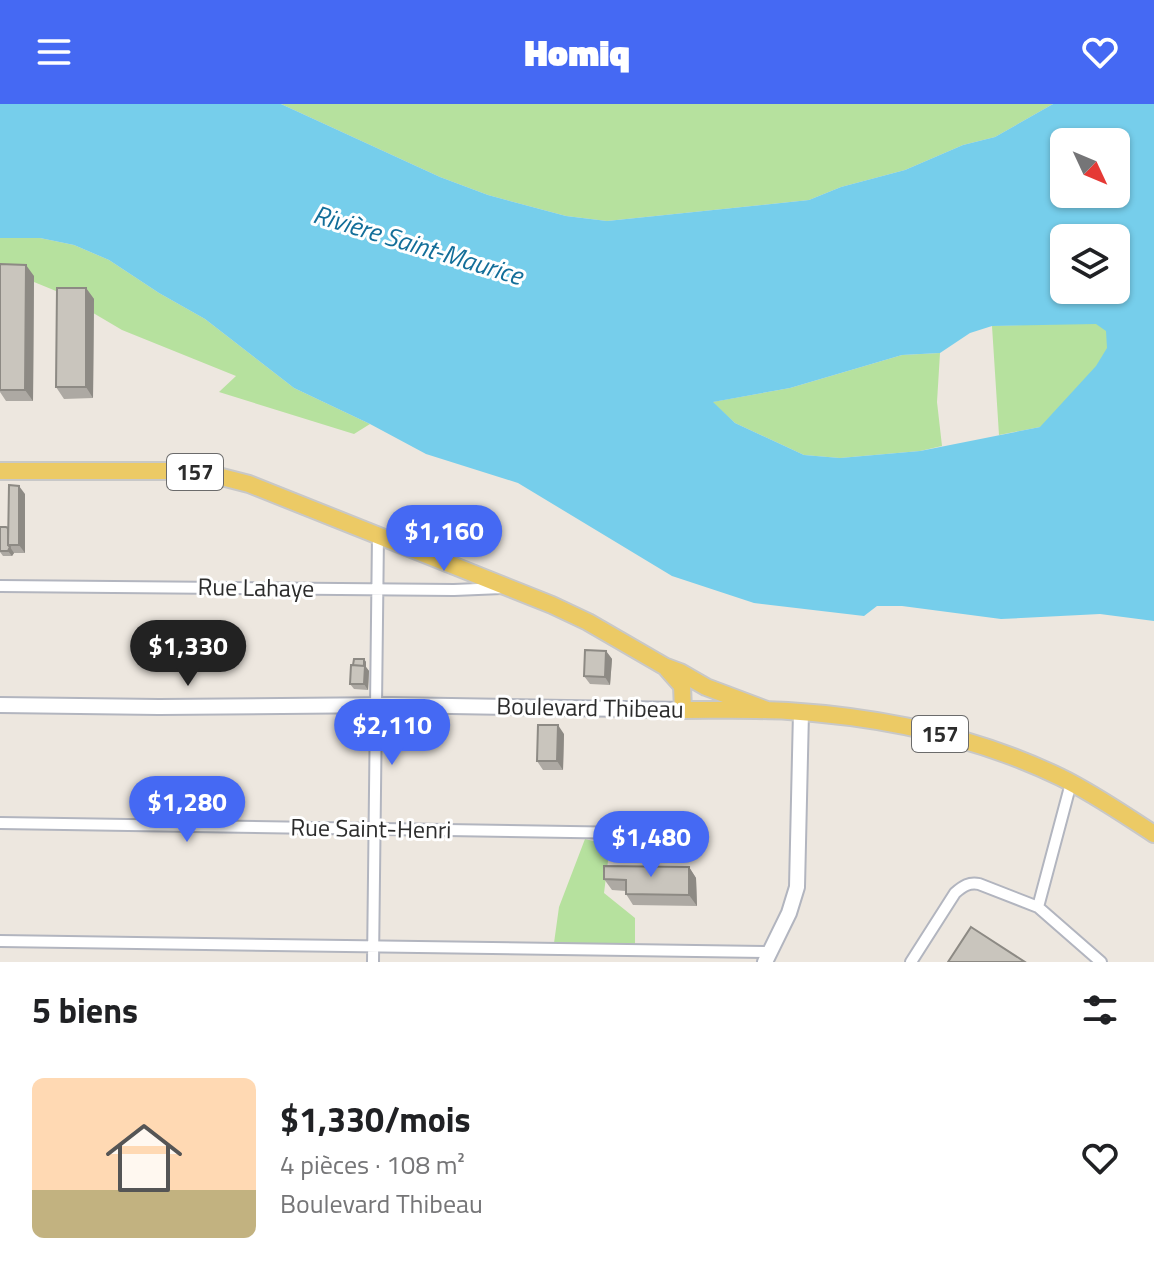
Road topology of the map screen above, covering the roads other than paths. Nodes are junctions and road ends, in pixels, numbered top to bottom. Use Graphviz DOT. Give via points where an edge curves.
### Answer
graph roads {
  1 [pos="0,471"];
  2 [pos="378,535"];
  3 [pos="0,586"];
  4 [pos="512,588"];
  5 [pos="377,590"];
  6 [pos="664,666"];
  7 [pos="0,705"];
  8 [pos="376,705"];
  9 [pos="683,710"];
  10 [pos="767,710"];
  11 [pos="801,712"];
  12 [pos="1071,783"];
  13 [pos="0,823"];
  14 [pos="375,829"];
  15 [pos="694,834"];
  16 [pos="1154,834"];
  17 [pos="1038,907"];
  18 [pos="0,941"];
  19 [pos="373,947"];
  20 [pos="767,957"];
  21 [pos="373,962"];
  22 [pos="911,962"];
  23 [pos="1101,962"];
  1 -- 2 [label="main road, 157" via="210,474"];
  2 -- 4 [label="main road, 157"];
  2 -- 5 [label="street"];
  3 -- 5 [label="street, Rue Lahaye"];
  4 -- 5 [label="street, Rue Lahaye"];
  4 -- 6 [label="main road, 157" via="588,622"];
  5 -- 8 [label="street"];
  6 -- 9 [label="main road" via="682,686"];
  6 -- 10 [label="main road, 157"];
  7 -- 8 [label="street, Boulevard Thibeau"];
  8 -- 9 [label="street, Boulevard Thibeau"];
  8 -- 14 [label="street"];
  9 -- 10 [label="main road, Boulevard Thibeau / 157"];
  10 -- 11 [label="main road, Boulevard Thibeau / 157"];
  11 -- 12 [label="main road, Boulevard Thibeau / 157" via="946,735"];
  11 -- 20 [label="street" via="798,879"];
  12 -- 16 [label="main road, Boulevard Thibeau / 157"];
  12 -- 17 [label="street"];
  13 -- 14 [label="street, Rue Saint-Henri"];
  14 -- 15 [label="street, Rue Saint-Henri"];
  14 -- 19 [label="street"];
  17 -- 22 [label="street" via="979,884 965,885"];
  17 -- 23 [label="street"];
  18 -- 19 [label="street"];
  19 -- 20 [label="street"];
  19 -- 21 [label="street"];
}
